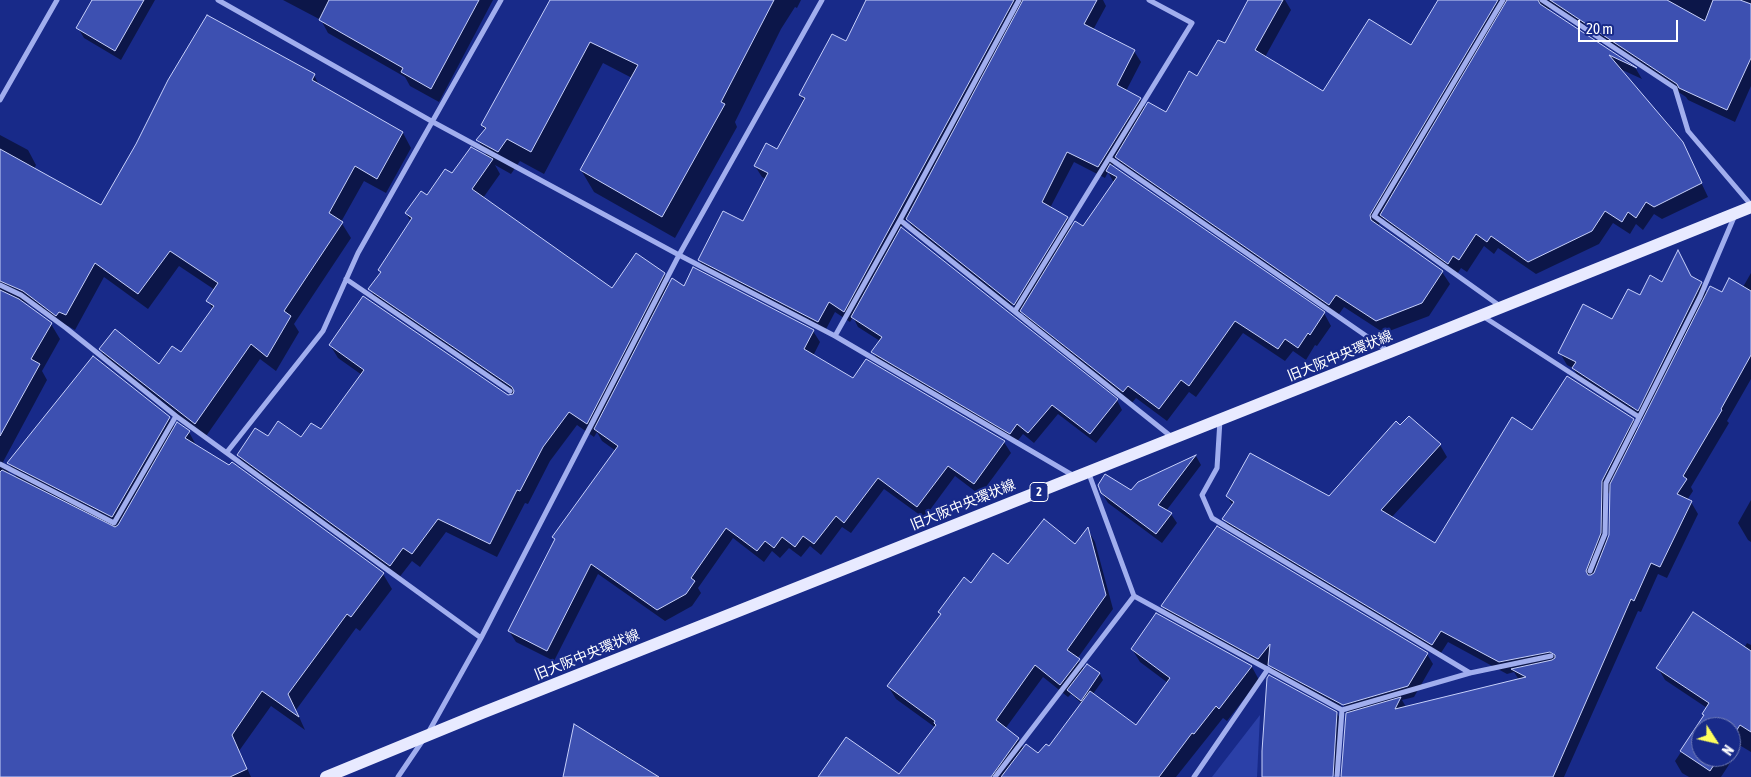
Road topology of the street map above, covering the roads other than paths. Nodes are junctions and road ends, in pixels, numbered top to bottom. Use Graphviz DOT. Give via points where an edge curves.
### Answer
graph roads {
  1 [pos="57,0"];
  2 [pos="218,0"];
  3 [pos="501,0"];
  4 [pos="822,0"];
  5 [pos="1019,0"];
  6 [pos="1149,0"];
  7 [pos="1503,0"];
  8 [pos="1542,0"];
  9 [pos="0,100"];
  10 [pos="433,122"];
  11 [pos="1109,158"];
  12 [pos="1751,206"];
  13 [pos="1736,213"];
  14 [pos="900,220"];
  15 [pos="678,255"];
  16 [pos="346,280"];
  17 [pos="0,285"];
  18 [pos="1502,307"];
  19 [pos="1015,311"];
  20 [pos="1482,315"];
  21 [pos="835,336"];
  22 [pos="1390,352"];
  23 [pos="510,391"];
  24 [pos="176,416"];
  25 [pos="1639,417"];
  26 [pos="1220,420"];
  27 [pos="1174,438"];
  28 [pos="227,452"];
  29 [pos="0,464"];
  30 [pos="1088,472"];
  31 [pos="1075,477"];
  32 [pos="1590,571"];
  33 [pos="1134,596"];
  34 [pos="481,638"];
  35 [pos="1551,656"];
  36 [pos="1268,669"];
  37 [pos="1470,673"];
  38 [pos="1342,710"];
  39 [pos="427,735"];
  40 [pos="326,777"];
  41 [pos="398,777"];
  42 [pos="995,777"];
  43 [pos="1194,777"];
  44 [pos="1337,777"];
  1 -- 9 [label="street"];
  2 -- 10 [label="street"];
  3 -- 10 [label="street"];
  4 -- 15 [label="street"];
  5 -- 14 [label="street"];
  6 -- 11 [label="street" via="1192,23"];
  7 -- 18 [label="street" via="1374,216"];
  8 -- 12 [label="street" via="1675,88 1688,131"];
  10 -- 15 [label="street"];
  10 -- 16 [label="street" via="358,253"];
  11 -- 19 [label="street"];
  11 -- 22 [label="street"];
  12 -- 13 [label="main road, 旧大阪中央環状線 / 2"];
  13 -- 18 [label="main road, 旧大阪中央環状線 / 2"];
  13 -- 25 [label="street" via="1700,297"];
  14 -- 19 [label="street"];
  14 -- 21 [label="street"];
  15 -- 21 [label="street"];
  15 -- 34 [label="street"];
  16 -- 23 [label="street"];
  16 -- 28 [label="street" via="323,331"];
  17 -- 24 [label="street" via="21,294"];
  18 -- 20 [label="main road, 旧大阪中央環状線 / 2"];
  19 -- 27 [label="street"];
  20 -- 22 [label="main road, 旧大阪中央環状線 / 2"];
  20 -- 25 [label="street"];
  21 -- 31 [label="street"];
  22 -- 26 [label="main road, 旧大阪中央環状線 / 2"];
  24 -- 28 [label="street"];
  24 -- 29 [label="street" via="114,523"];
  25 -- 32 [label="street" via="1606,483 1605,534"];
  26 -- 27 [label="main road, 旧大阪中央環状線 / 2"];
  26 -- 37 [label="street" via="1217,468 1202,495 1212,518"];
  27 -- 30 [label="main road, 旧大阪中央環状線 / 2"];
  28 -- 34 [label="street"];
  30 -- 31 [label="main road, 旧大阪中央環状線 / 2"];
  30 -- 33 [label="street"];
  31 -- 39 [label="main road, 旧大阪中央環状線 / 2"];
  33 -- 36 [label="street"];
  33 -- 42 [label="street"];
  34 -- 39 [label="street"];
  35 -- 37 [label="street"];
  36 -- 38 [label="street"];
  36 -- 43 [label="street"];
  37 -- 38 [label="street"];
  38 -- 44 [label="street"];
  39 -- 40 [label="main road, 旧大阪中央環状線 / 2"];
  39 -- 41 [label="street"];
}
